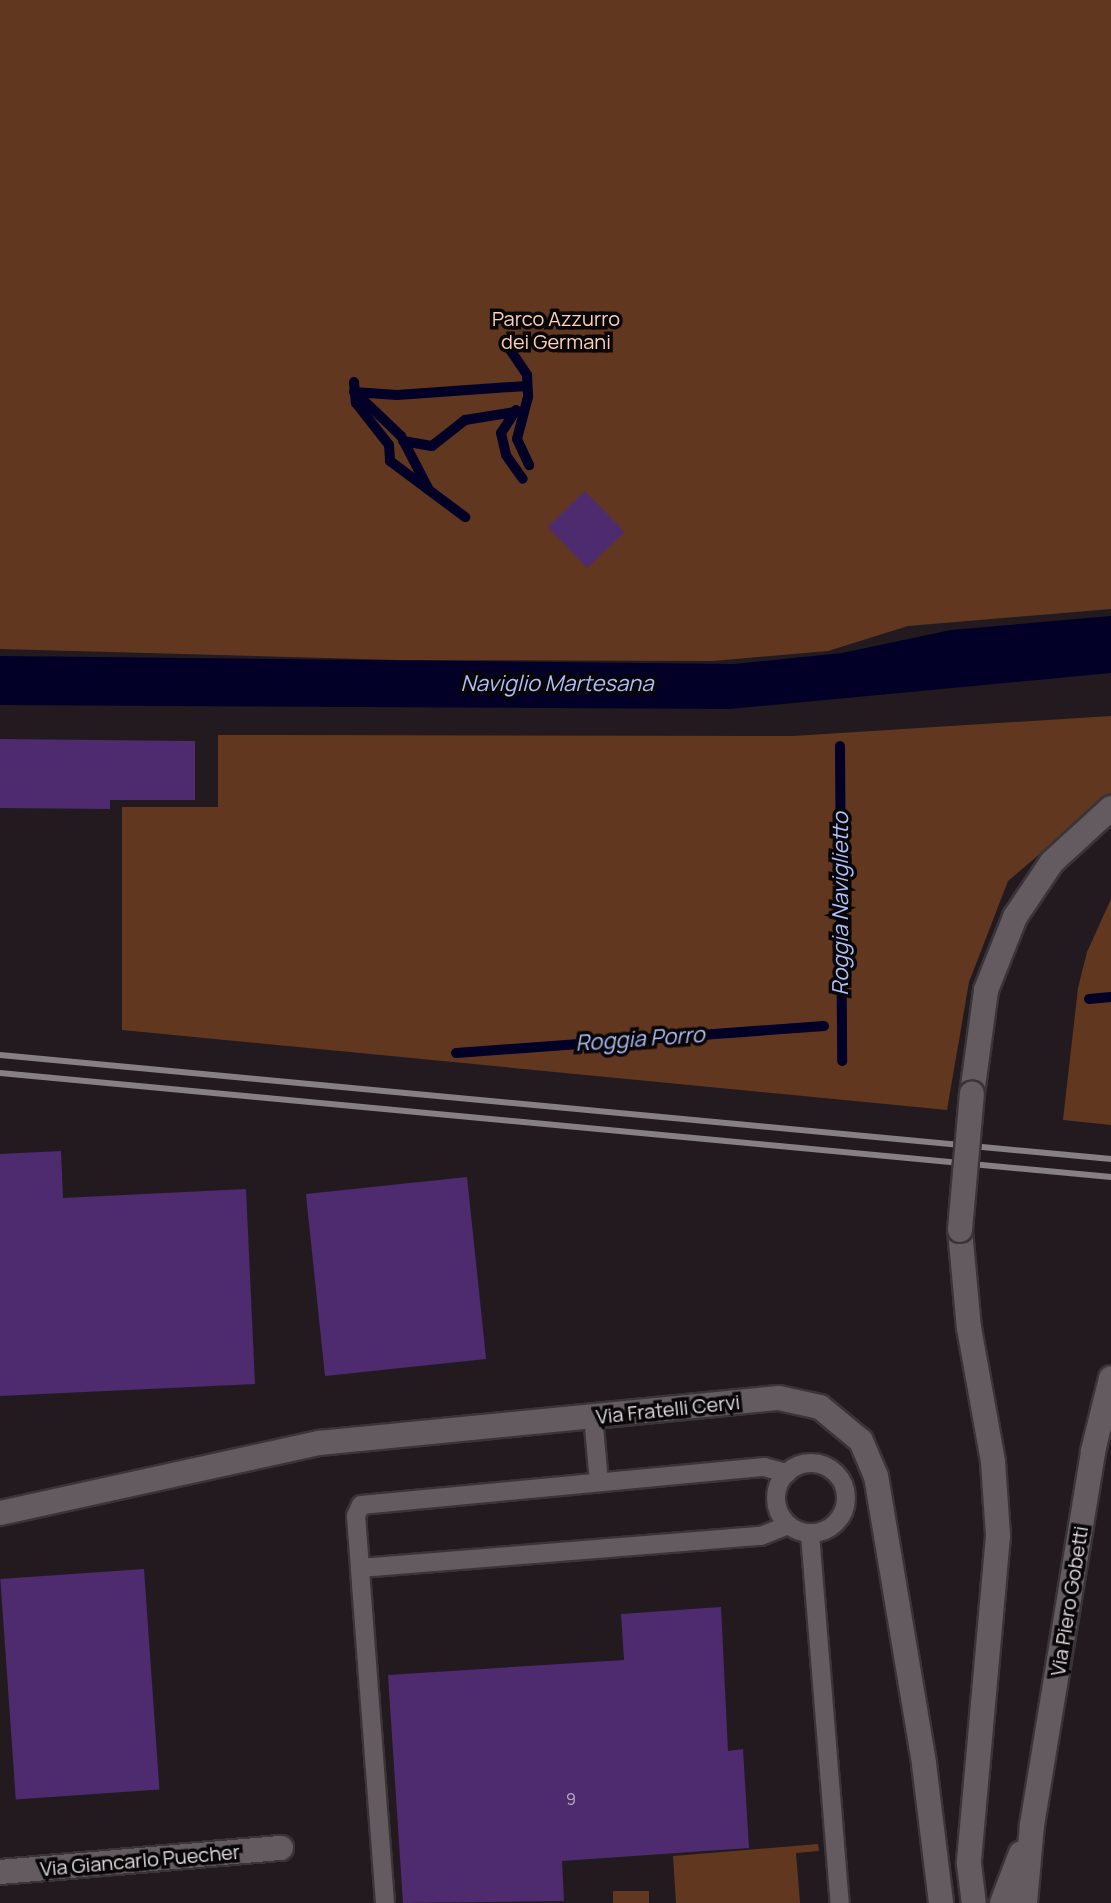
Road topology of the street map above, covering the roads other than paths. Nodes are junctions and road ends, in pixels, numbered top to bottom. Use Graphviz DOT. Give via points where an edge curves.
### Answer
graph roads {
  1 [pos="1111,808"];
  2 [pos="1111,1378"];
  3 [pos="593,1416"];
  4 [pos="787,1473"];
  5 [pos="599,1482"];
  6 [pos="0,1513"];
  7 [pos="788,1525"];
  8 [pos="810,1534"];
  9 [pos="360,1568"];
  10 [pos="1032,1825"];
  11 [pos="281,1848"];
  12 [pos="0,1872"];
  13 [pos="385,1903"];
  14 [pos="840,1903"];
  15 [pos="941,1903"];
  16 [pos="974,1903"];
  17 [pos="1002,1903"];
  18 [pos="1025,1903"];
  1 -- 16 [label="street, bridge" via="1052,862 1015,917 986,990 972,1094 960,1230 997,1521 997,1578 969,1864"];
  2 -- 10 [label="street, Via Piero Gobetti" via="1093,1451"];
  3 -- 5 [label="lane"];
  3 -- 6 [label="street, Via Fratelli Cervi" via="319,1443"];
  3 -- 15 [label="street, Via Fratelli Cervi" via="779,1398 820,1407 861,1441 876,1476 886,1531"];
  4 -- 5 [label="lane" via="764,1467"];
  4 -- 7 [label="lane" via="776,1494"];
  4 -- 8 [label="lane" via="820,1463 831,1468 845,1487 840,1520"];
  5 -- 9 [label="lane" via="361,1505 356,1516"];
  7 -- 8 [label="lane"];
  7 -- 9 [label="lane" via="761,1536"];
  8 -- 14 [label="lane"];
  9 -- 13 [label="lane"];
  10 -- 17 [label="street, Via Piero Gobetti"];
  10 -- 18 [label="street, Via Piero Gobetti"];
  11 -- 12 [label="street, Via Giancarlo Puecher"];
}
